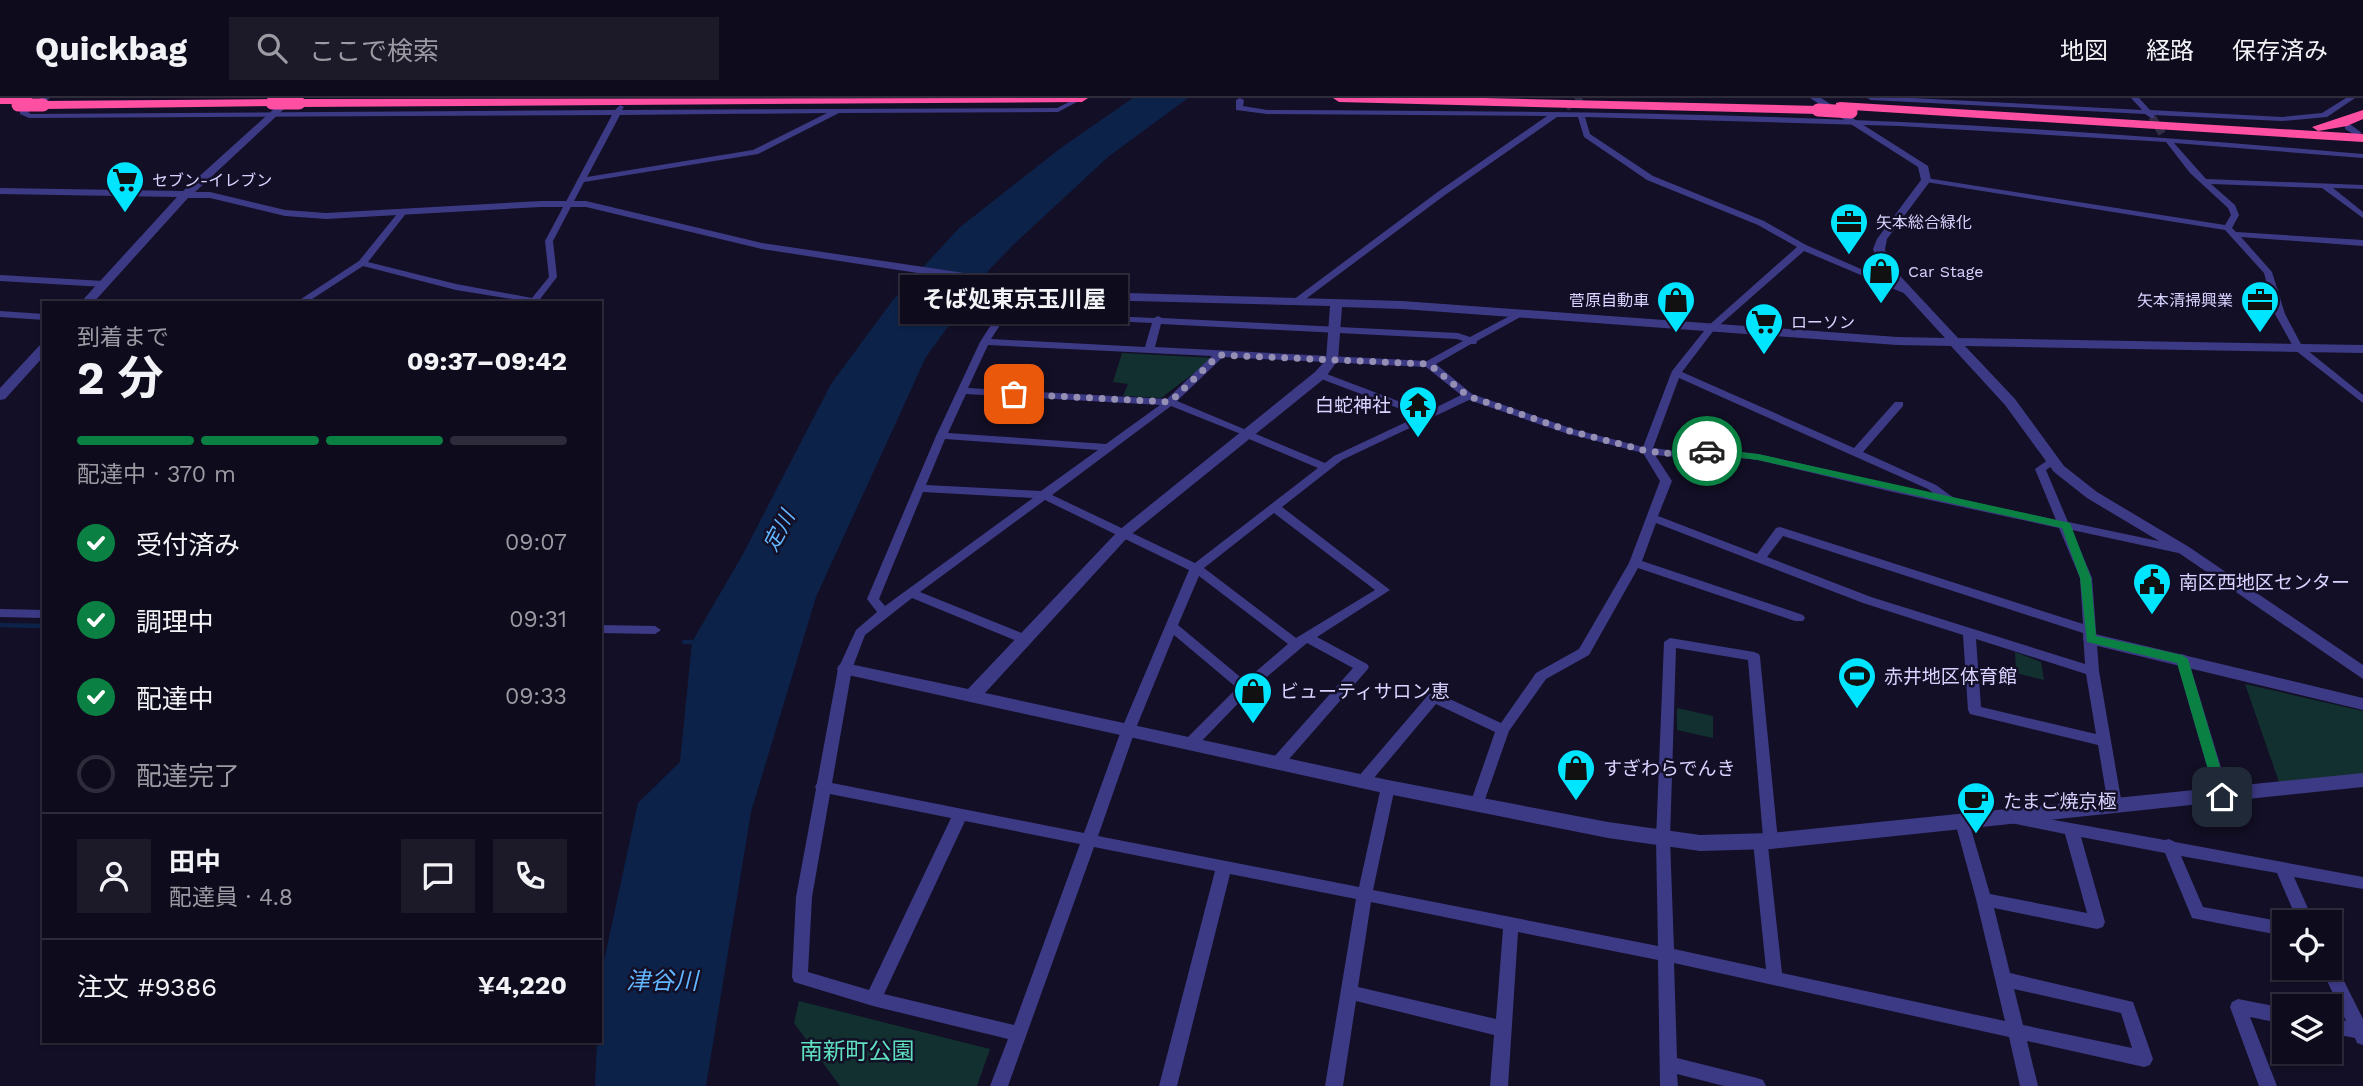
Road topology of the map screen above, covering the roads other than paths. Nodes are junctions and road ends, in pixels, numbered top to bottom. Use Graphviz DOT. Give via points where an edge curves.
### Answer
graph roads {
  1 [pos="1339,98"];
  2 [pos="1631,98"];
  3 [pos="1871,98"];
  4 [pos="2135,98"];
  5 [pos="2350,98"];
  6 [pos="1887,99"];
  7 [pos="1078,100"];
  8 [pos="1240,100"];
  9 [pos="47,101"];
  10 [pos="295,101"];
  11 [pos="0,103"];
  12 [pos="850,104"];
  13 [pos="1815,104"];
  14 [pos="269,105"];
  15 [pos="1566,107"];
  16 [pos="619,109"];
  17 [pos="840,110"];
  18 [pos="1849,113"];
  19 [pos="1555,114"];
  20 [pos="2005,114"];
  21 [pos="2325,114"];
  22 [pos="2363,114"];
  23 [pos="1581,115"];
  24 [pos="2150,115"];
  25 [pos="2336,121"];
  26 [pos="2347,127"];
  27 [pos="2165,138"];
  28 [pos="2362,140"];
  29 [pos="2363,156"];
  30 [pos="581,180"];
  31 [pos="1926,180"];
  32 [pos="2204,181"];
  33 [pos="2325,186"];
  34 [pos="2363,187"];
  35 [pos="0,191"];
  36 [pos="187,193"];
  37 [pos="568,204"];
  38 [pos="404,212"];
  39 [pos="2363,216"];
  40 [pos="2230,231"];
  41 [pos="2363,243"];
  42 [pos="1803,247"];
  43 [pos="362,263"];
  44 [pos="5,278"];
  45 [pos="0,284"];
  46 [pos="104,284"];
  47 [pos="1904,290"];
  48 [pos="88,301"];
  49 [pos="302,301"];
  50 [pos="1296,302"];
  51 [pos="1336,303"];
  52 [pos="1521,313"];
  53 [pos="0,314"];
  54 [pos="42,317"];
  55 [pos="1158,319"];
  56 [pos="1335,328"];
  57 [pos="1711,328"];
  58 [pos="985,342"];
  59 [pos="1473,342"];
  60 [pos="1954,343"];
  61 [pos="2298,348"];
  62 [pos="2363,349"];
  63 [pos="1149,350"];
  64 [pos="1219,355"];
  65 [pos="1332,360"];
  66 [pos="38,361"];
  67 [pos="1429,364"];
  68 [pos="1676,373"];
  69 [pos="1320,375"];
  70 [pos="962,391"];
  71 [pos="0,396"];
  72 [pos="1468,396"];
  73 [pos="2363,400"];
  74 [pos="1170,402"];
  75 [pos="1899,404"];
  76 [pos="1427,415"];
  77 [pos="1247,433"];
  78 [pos="941,436"];
  79 [pos="1107,447"];
  80 [pos="1647,451"];
  81 [pos="1856,453"];
  82 [pos="2052,462"];
  83 [pos="1326,467"];
  84 [pos="921,488"];
  85 [pos="1042,495"];
  86 [pos="1956,503"];
  87 [pos="1275,508"];
  88 [pos="1653,518"];
  89 [pos="2066,526"];
  90 [pos="1123,534"];
  91 [pos="2183,550"];
  92 [pos="1759,560"];
  93 [pos="1635,563"];
  94 [pos="1196,568"];
  95 [pos="910,593"];
  96 [pos="0,613"];
  97 [pos="884,613"];
  98 [pos="42,614"];
  99 [pos="1799,618"];
  100 [pos="1171,626"];
  101 [pos="602,629"];
  102 [pos="655,630"];
  103 [pos="1969,631"];
  104 [pos="2090,634"];
  105 [pos="1024,639"];
  106 [pos="1301,641"];
  107 [pos="2182,659"];
  108 [pos="845,669"];
  109 [pos="2092,671"];
  110 [pos="2363,673"];
  111 [pos="1245,688"];
  112 [pos="972,696"];
  113 [pos="2363,704"];
  114 [pos="1129,728"];
  115 [pos="1503,730"];
  116 [pos="2102,741"];
  117 [pos="1191,743"];
  118 [pos="1278,762"];
  119 [pos="2363,780"];
  120 [pos="1363,781"];
  121 [pos="822,787"];
  122 [pos="1388,787"];
  123 [pos="2222,797"];
  124 [pos="1478,804"];
  125 [pos="2115,805"];
  126 [pos="961,813"];
  127 [pos="2009,818"];
  128 [pos="1962,822"];
  129 [pos="2071,829"];
  130 [pos="1091,839"];
  131 [pos="1662,839"];
  132 [pos="1766,841"];
  133 [pos="2169,845"];
  134 [pos="1224,867"];
  135 [pos="2282,867"];
  136 [pos="2363,883"];
  137 [pos="1365,893"];
  138 [pos="1984,899"];
  139 [pos="2301,910"];
  140 [pos="1511,924"];
  141 [pos="2272,927"];
  142 [pos="1664,954"];
  143 [pos="1775,979"];
  144 [pos="2003,979"];
  145 [pos="2335,980"];
  146 [pos="1350,992"];
  147 [pos="873,999"];
  148 [pos="2272,1014"];
  149 [pos="1503,1029"];
  150 [pos="2342,1029"];
  151 [pos="2015,1032"];
  152 [pos="1019,1034"];
  153 [pos="2362,1034"];
  154 [pos="1668,1064"];
  155 [pos="999,1086"];
  156 [pos="1168,1086"];
  157 [pos="1334,1086"];
  158 [pos="1499,1086"];
  159 [pos="1668,1086"];
  160 [pos="1757,1086"];
  161 [pos="2029,1086"];
  162 [pos="2268,1086"];
  1 -- 13 [label="highway"];
  2 -- 13 [label="highway"];
  3 -- 6 [label="street"];
  4 -- 24 [label="street"];
  5 -- 21 [label="street"];
  6 -- 24 [label="street"];
  7 -- 10 [label="highway"];
  7 -- 17 [label="street" via="1058,110"];
  8 -- 19 [label="street" via="1239,108 1267,112"];
  9 -- 11 [label="highway, bridge"];
  9 -- 14 [label="highway"];
  9 -- 14 [label="street" via="23,112 29,116"];
  10 -- 14 [label="highway, bridge"];
  12 -- 17 [label="street"];
  13 -- 18 [label="highway, bridge"];
  14 -- 16 [label="street"];
  14 -- 36 [label="street"];
  15 -- 19 [label="street"];
  16 -- 17 [label="street"];
  16 -- 30 [label="street"];
  17 -- 30 [label="street" via="755,152"];
  18 -- 20 [label="highway"];
  18 -- 23 [label="street"];
  18 -- 27 [label="street"];
  18 -- 28 [label="highway"];
  18 -- 31 [label="street" via="1919,162"];
  19 -- 23 [label="street"];
  19 -- 50 [label="street"];
  20 -- 22 [label="highway" via="2307,127 2343,123"];
  20 -- 28 [label="highway"];
  21 -- 24 [label="street" via="2282,120"];
  21 -- 25 [label="street"];
  23 -- 42 [label="street" via="1587,135 1650,178 1761,223"];
  26 -- 28 [label="street"];
  27 -- 29 [label="street"];
  27 -- 32 [label="street"];
  30 -- 37 [label="street"];
  31 -- 40 [label="street"];
  31 -- 47 [label="street" via="1879,249 1884,265"];
  32 -- 33 [label="street"];
  32 -- 40 [label="street" via="2232,207 2235,215"];
  33 -- 34 [label="street"];
  33 -- 39 [label="street"];
  35 -- 36 [label="street"];
  36 -- 38 [label="street" via="228,197 297,214"];
  36 -- 46 [label="street"];
  37 -- 38 [label="street"];
  37 -- 43 [label="street" via="549,241 553,277 534,301"];
  37 -- 50 [label="street" via="611,208 762,246 1093,296"];
  38 -- 43 [label="street"];
  40 -- 41 [label="street"];
  40 -- 61 [label="street" via="2268,272 2280,314"];
  42 -- 47 [label="street"];
  42 -- 57 [label="street"];
  43 -- 49 [label="street"];
  44 -- 45 [label="street"];
  44 -- 46 [label="street"];
  46 -- 48 [label="street"];
  47 -- 60 [label="street"];
  50 -- 51 [label="street"];
  51 -- 52 [label="street"];
  51 -- 56 [label="street"];
  52 -- 57 [label="street"];
  52 -- 59 [label="street"];
  53 -- 54 [label="street"];
  55 -- 56 [label="street"];
  55 -- 58 [label="street" via="1003,313"];
  55 -- 63 [label="street"];
  56 -- 59 [label="street" via="1458,336"];
  56 -- 65 [label="street"];
  57 -- 60 [label="street"];
  57 -- 68 [label="street"];
  58 -- 63 [label="street"];
  58 -- 70 [label="street"];
  59 -- 67 [label="street"];
  60 -- 61 [label="street"];
  60 -- 82 [label="street" via="2010,402"];
  61 -- 62 [label="street"];
  61 -- 73 [label="street"];
  63 -- 64 [label="street"];
  64 -- 65 [label="street"];
  64 -- 74 [label="street"];
  65 -- 67 [label="street"];
  65 -- 69 [label="street"];
  66 -- 71 [label="street"];
  67 -- 72 [label="street"];
  68 -- 80 [label="street"];
  68 -- 81 [label="street"];
  69 -- 76 [label="street"];
  69 -- 77 [label="street"];
  70 -- 74 [label="street"];
  70 -- 78 [label="street"];
  72 -- 76 [label="street"];
  72 -- 80 [label="street"];
  74 -- 77 [label="street"];
  74 -- 79 [label="street"];
  75 -- 81 [label="street"];
  76 -- 83 [label="street"];
  77 -- 83 [label="street"];
  77 -- 90 [label="street"];
  78 -- 79 [label="street"];
  78 -- 84 [label="street"];
  79 -- 85 [label="street"];
  80 -- 86 [label="street" via="1734,453"];
  80 -- 88 [label="street" via="1666,481"];
  81 -- 86 [label="street" via="1932,487"];
  82 -- 89 [label="street" via="2040,469"];
  82 -- 91 [label="street" via="2092,495"];
  83 -- 87 [label="street"];
  84 -- 85 [label="street"];
  84 -- 97 [label="street" via="873,599"];
  85 -- 90 [label="street"];
  85 -- 95 [label="street"];
  86 -- 89 [label="street"];
  87 -- 94 [label="street"];
  87 -- 106 [label="street" via="1384,590"];
  88 -- 92 [label="street"];
  88 -- 93 [label="street"];
  89 -- 91 [label="street"];
  89 -- 104 [label="street" via="2086,578"];
  90 -- 94 [label="street"];
  90 -- 105 [label="street"];
  91 -- 110 [label="street"];
  92 -- 103 [label="street"];
  92 -- 104 [label="street" via="1780,531"];
  93 -- 99 [label="street"];
  93 -- 115 [label="street" via="1584,652 1541,676"];
  94 -- 100 [label="street"];
  94 -- 106 [label="street"];
  95 -- 97 [label="street"];
  95 -- 105 [label="street"];
  96 -- 98 [label="street"];
  97 -- 108 [label="street" via="860,633"];
  100 -- 111 [label="street"];
  100 -- 114 [label="street"];
  101 -- 102 [label="street"];
  103 -- 109 [label="street"];
  103 -- 116 [label="street" via="1975,710"];
  104 -- 107 [label="street"];
  104 -- 109 [label="street"];
  105 -- 112 [label="street"];
  106 -- 111 [label="street"];
  106 -- 118 [label="street" via="1362,667"];
  107 -- 113 [label="street"];
  107 -- 123 [label="street"];
  108 -- 112 [label="street"];
  108 -- 121 [label="street"];
  109 -- 116 [label="street"];
  111 -- 117 [label="street"];
  112 -- 114 [label="street"];
  114 -- 117 [label="street"];
  114 -- 130 [label="street"];
  115 -- 120 [label="street" via="1434,697"];
  115 -- 124 [label="street"];
  116 -- 125 [label="street"];
  117 -- 118 [label="street"];
  118 -- 120 [label="street"];
  119 -- 123 [label="street"];
  120 -- 122 [label="street"];
  121 -- 126 [label="street"];
  121 -- 147 [label="street" via="804,897 800,977"];
  122 -- 124 [label="street"];
  122 -- 137 [label="street"];
  123 -- 125 [label="street"];
  124 -- 131 [label="street"];
  125 -- 127 [label="street"];
  126 -- 130 [label="street"];
  126 -- 147 [label="street"];
  127 -- 128 [label="street"];
  127 -- 129 [label="street"];
  128 -- 132 [label="street"];
  128 -- 138 [label="street"];
  129 -- 133 [label="street"];
  129 -- 138 [label="street" via="2097,922"];
  130 -- 134 [label="street"];
  130 -- 152 [label="street"];
  131 -- 132 [label="street"];
  131 -- 132 [label="street" via="1670,642 1754,657"];
  131 -- 142 [label="street"];
  132 -- 143 [label="street"];
  133 -- 135 [label="street"];
  133 -- 141 [label="street" via="2198,913"];
  134 -- 137 [label="street"];
  134 -- 156 [label="street"];
  135 -- 136 [label="street"];
  135 -- 139 [label="street"];
  137 -- 140 [label="street"];
  137 -- 146 [label="street"];
  138 -- 144 [label="street"];
  140 -- 142 [label="street"];
  140 -- 149 [label="street"];
  142 -- 143 [label="street"];
  142 -- 154 [label="street"];
  143 -- 151 [label="street"];
  144 -- 151 [label="street"];
  144 -- 151 [label="street" via="2127,1007 2144,1059"];
  145 -- 153 [label="street"];
  146 -- 149 [label="street"];
  146 -- 157 [label="street"];
  147 -- 152 [label="street"];
  148 -- 162 [label="street" via="2238,1007"];
  149 -- 158 [label="street"];
  150 -- 153 [label="street"];
  151 -- 161 [label="street"];
  152 -- 155 [label="street"];
  154 -- 159 [label="street"];
  154 -- 160 [label="street"];
}
